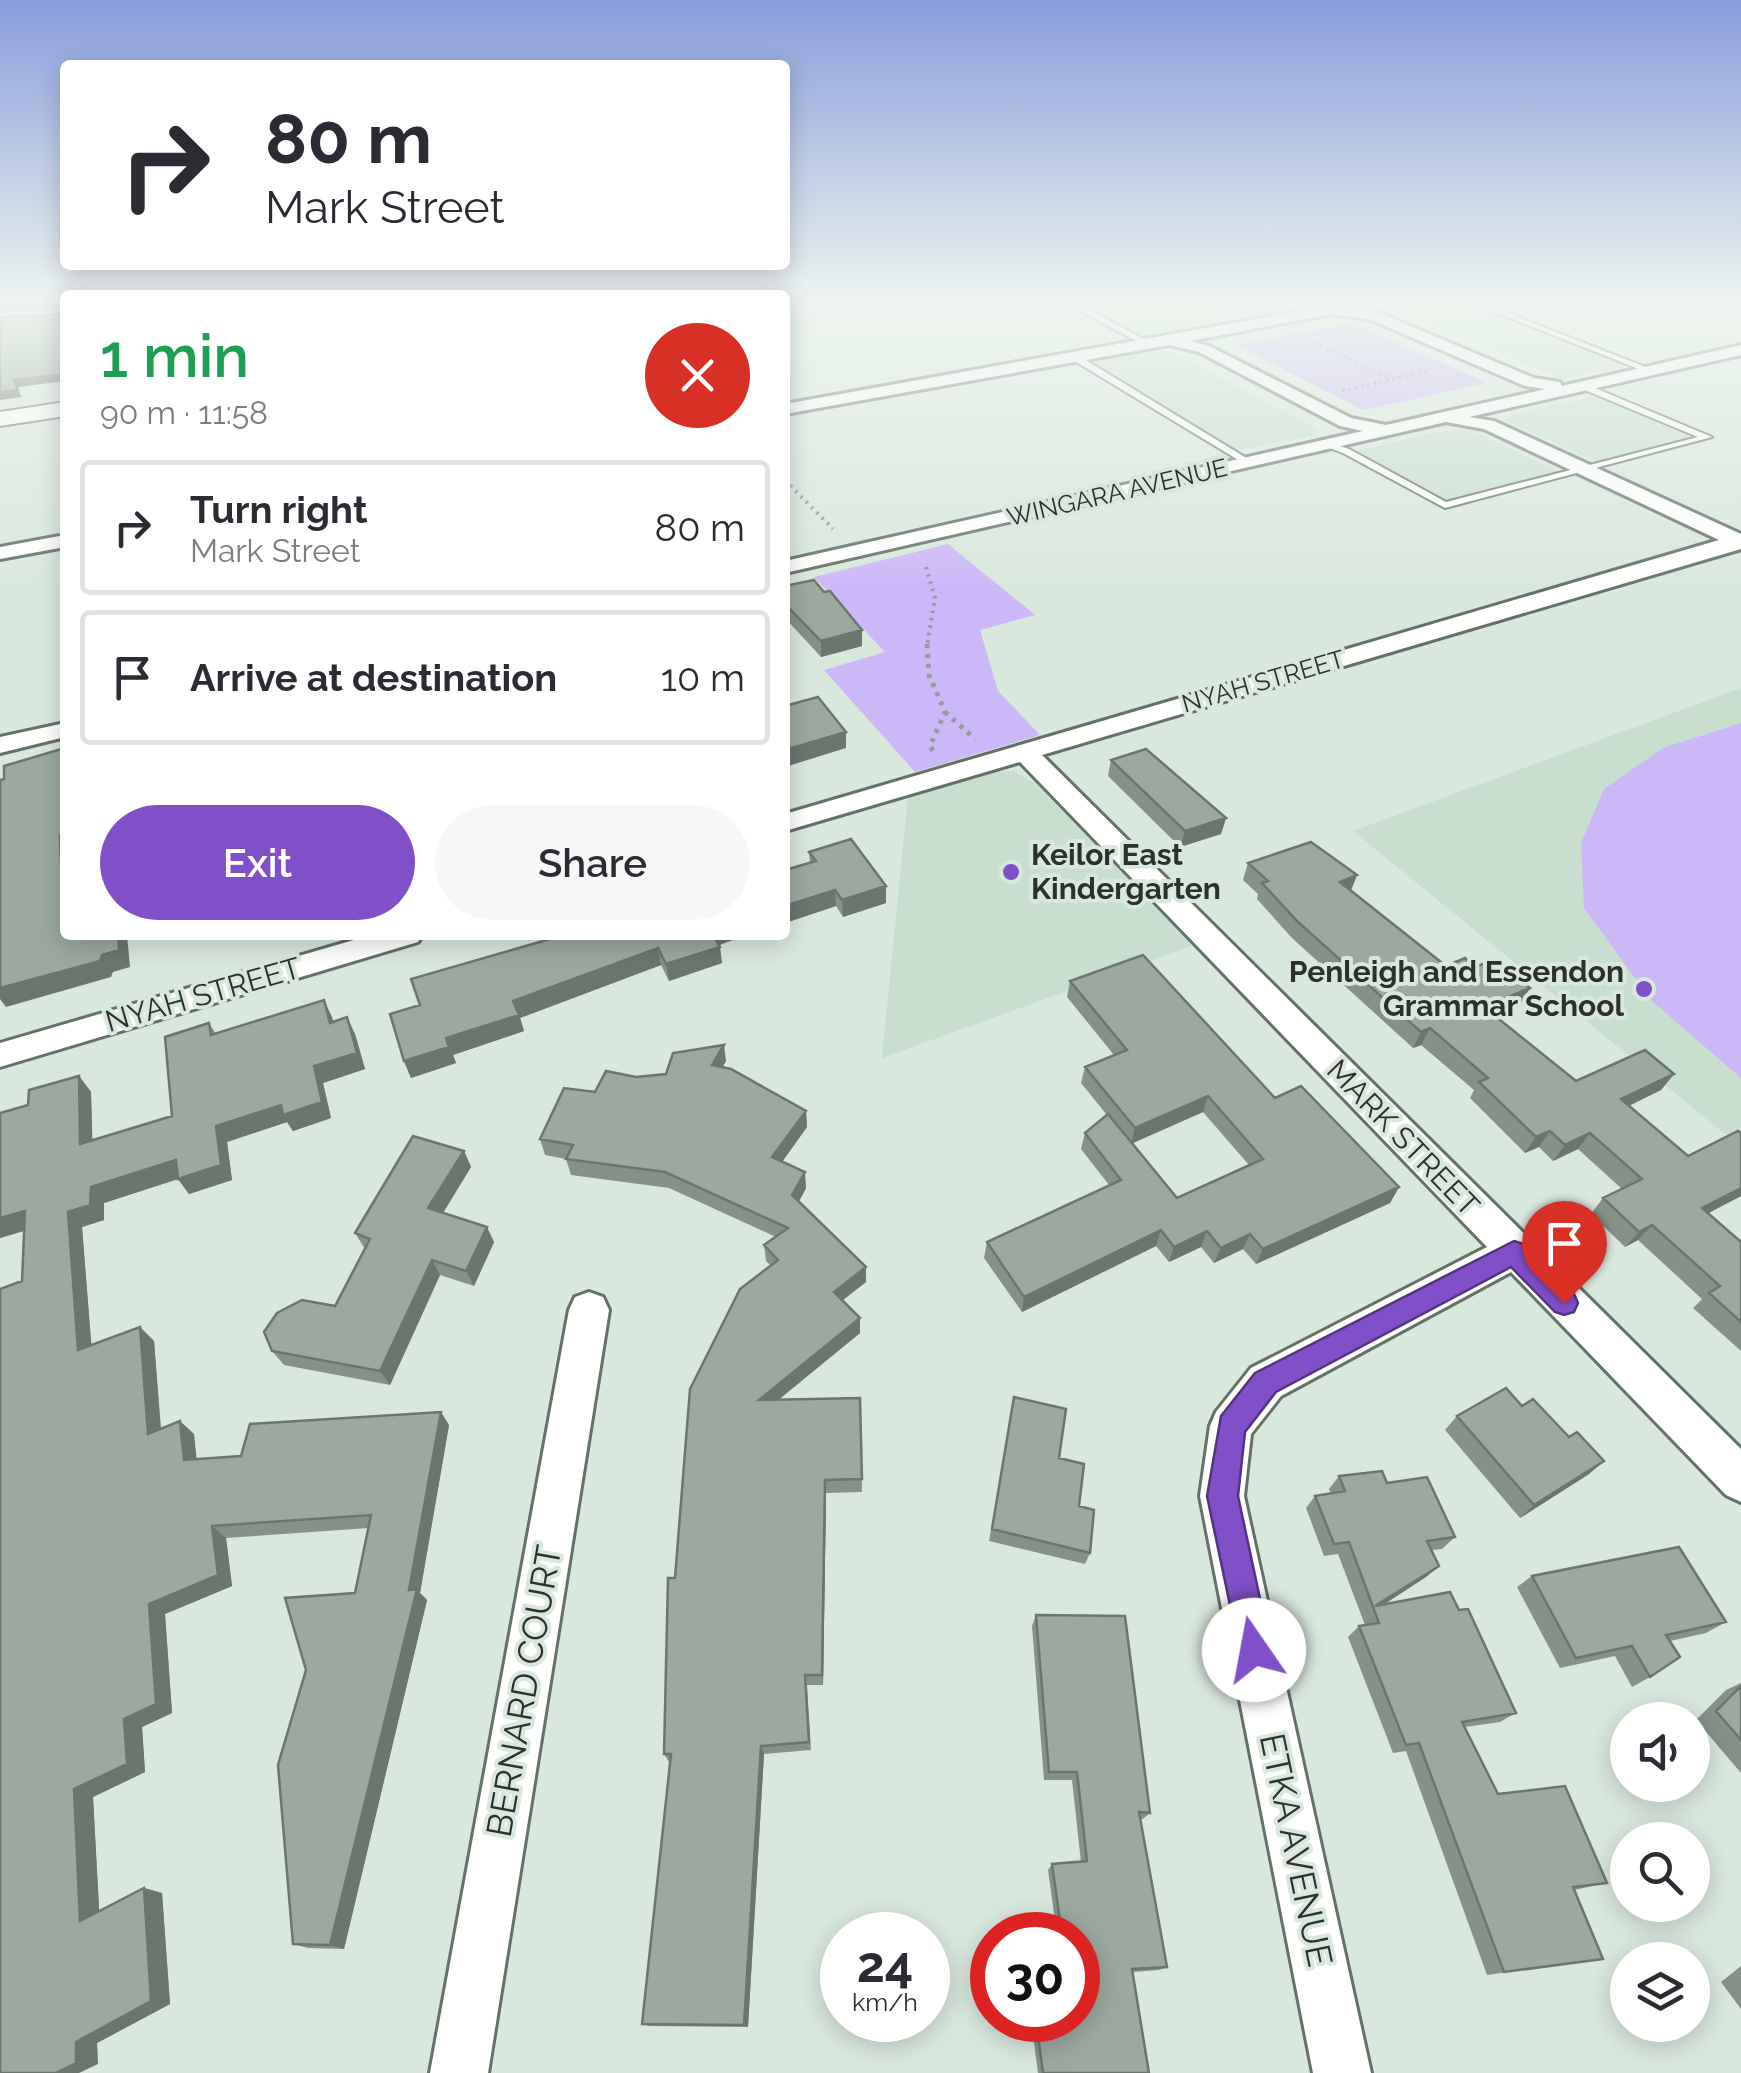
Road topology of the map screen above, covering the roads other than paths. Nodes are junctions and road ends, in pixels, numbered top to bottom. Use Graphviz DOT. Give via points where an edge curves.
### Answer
graph roads {
  1 [pos="838,400"];
  2 [pos="1145,400"];
  3 [pos="1306,400"];
  4 [pos="1512,400"];
  5 [pos="1617,400"];
  6 [pos="790,408"];
  7 [pos="60,410"];
  8 [pos="1486,415"];
  9 [pos="0,419"];
  10 [pos="1346,422"];
  11 [pos="1384,429"];
  12 [pos="1324,444"];
  13 [pos="1248,462"];
  14 [pos="1580,468"];
  15 [pos="60,542"];
  16 [pos="1740,542"];
  17 [pos="0,553"];
  18 [pos="790,566"];
  19 [pos="60,731"];
  20 [pos="0,745"];
  21 [pos="1024,751"];
  22 [pos="790,822"];
  23 [pos="390,940"];
  24 [pos="0,1055"];
  25 [pos="1514,1252"];
  26 [pos="589,1310"];
  27 [pos="1741,1480"];
  28 [pos="458,2073"];
  29 [pos="1342,2073"];
  1 -- 6 [label="street"];
  2 -- 13 [label="lane"];
  3 -- 10 [label="street"];
  4 -- 8 [label="street"];
  5 -- 14 [label="lane" via="1708,436"];
  7 -- 9 [label="main road"];
  8 -- 11 [label="street, WINGARA AVENUE"];
  8 -- 14 [label="street"];
  10 -- 11 [label="street"];
  10 -- 12 [label="street" via="1342,436"];
  11 -- 12 [label="street, WINGARA AVENUE"];
  12 -- 13 [label="street, WINGARA AVENUE"];
  12 -- 14 [label="lane" via="1445,505"];
  13 -- 18 [label="street, WINGARA AVENUE"];
  14 -- 16 [label="street"];
  15 -- 17 [label="street"];
  16 -- 21 [label="street, NYAH STREET"];
  19 -- 20 [label="street"];
  21 -- 22 [label="street, NYAH STREET"];
  21 -- 25 [label="street, MARK STREET"];
  23 -- 24 [label="street, NYAH STREET"];
  25 -- 27 [label="street, MARK STREET"];
  25 -- 29 [label="street, ETKA AVENUE" via="1266,1382 1231,1426 1222,1496"];
  26 -- 28 [label="street, BERNARD COURT"];
}
